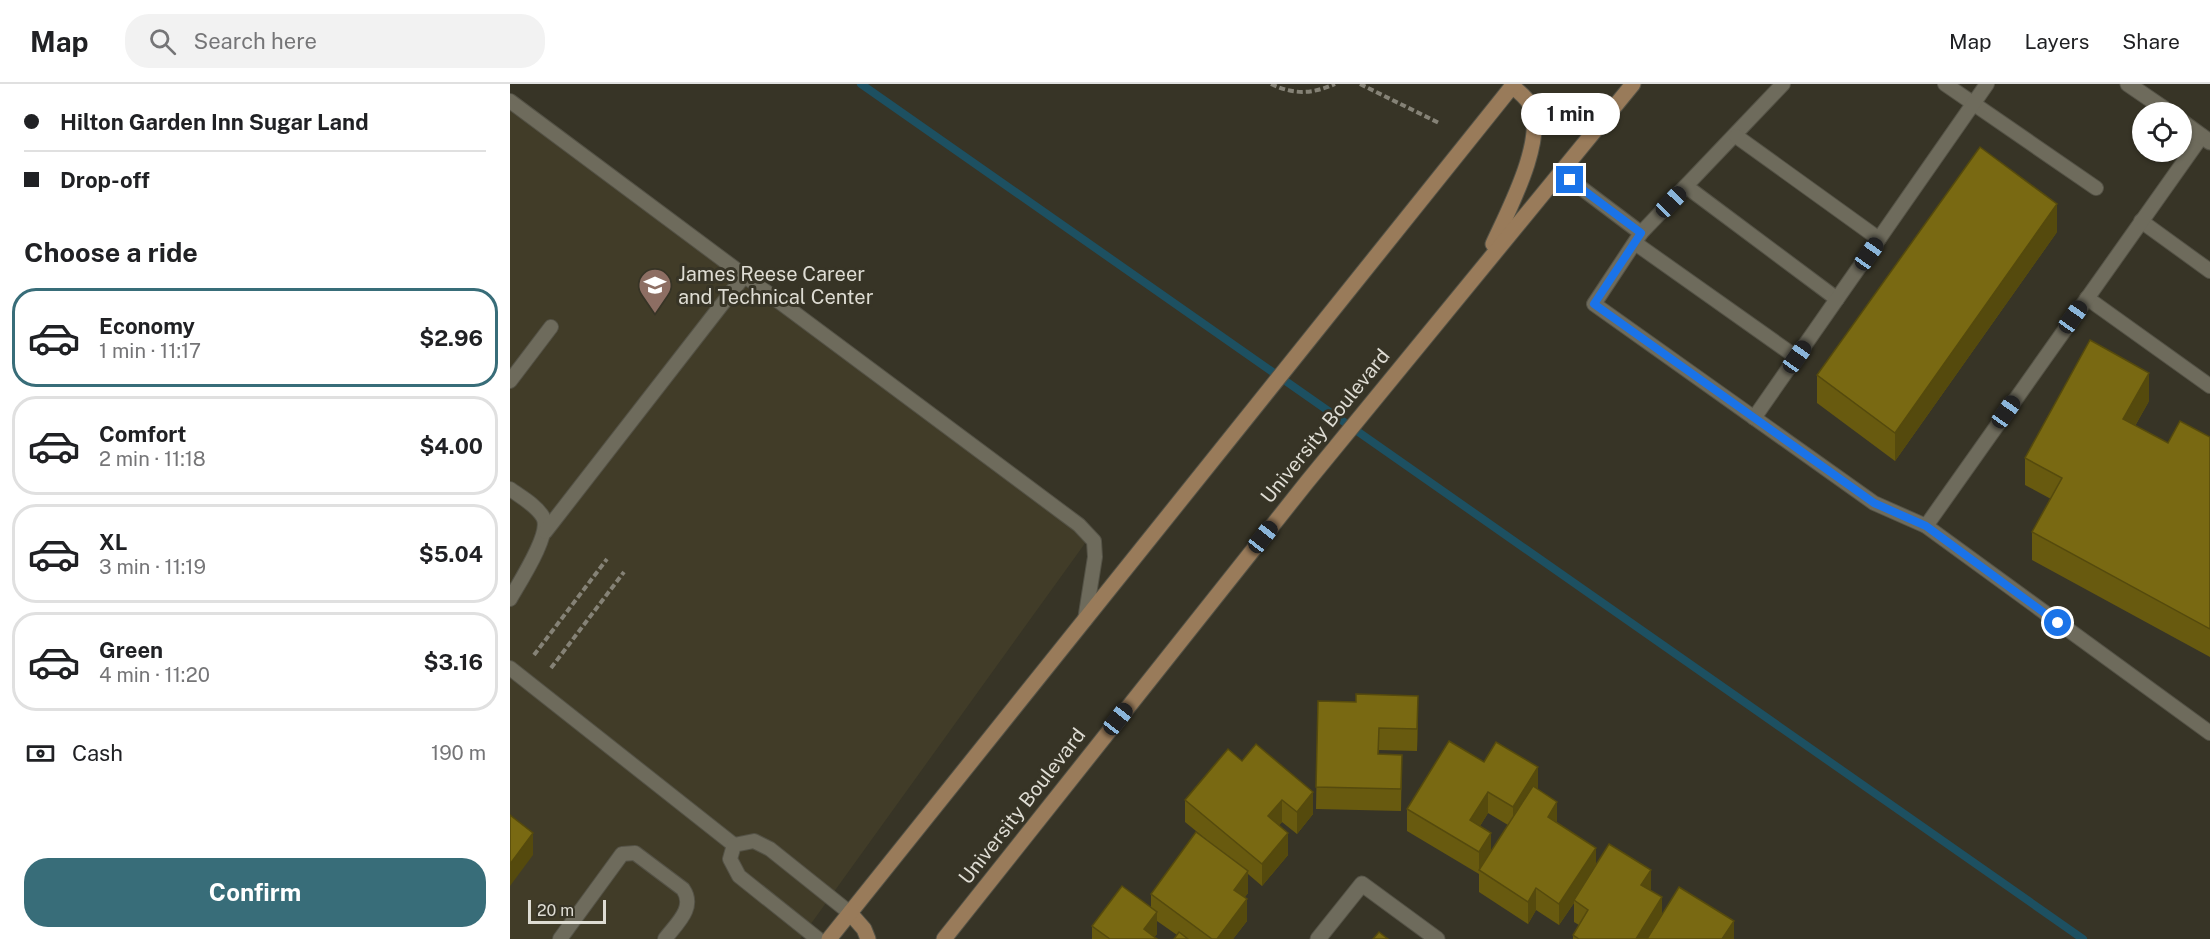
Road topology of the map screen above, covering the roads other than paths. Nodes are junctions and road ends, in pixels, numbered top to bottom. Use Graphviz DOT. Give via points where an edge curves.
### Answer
graph roads {
  1 [pos="1633,84"];
  2 [pos="1783,84"];
  3 [pos="1945,84"];
  4 [pos="1987,84"];
  5 [pos="2128,84"];
  6 [pos="1513,85"];
  7 [pos="510,101"];
  8 [pos="2154,102"];
  9 [pos="1974,104"];
  10 [pos="2192,129"];
  11 [pos="1736,136"];
  12 [pos="2206,139"];
  13 [pos="1560,172"];
  14 [pos="1687,187"];
  15 [pos="2096,188"];
  16 [pos="2141,221"];
  17 [pos="1638,238"];
  18 [pos="1879,239"];
  19 [pos="1486,261"];
  20 [pos="2210,270"];
  21 [pos="744,276"];
  22 [pos="2087,298"];
  23 [pos="1837,299"];
  24 [pos="551,327"];
  25 [pos="1797,357"];
  26 [pos="510,381"];
  27 [pos="2210,386"];
  28 [pos="1754,418"];
  29 [pos="510,489"];
  30 [pos="1926,526"];
  31 [pos="545,532"];
  32 [pos="510,599"];
  33 [pos="1084,622"];
  34 [pos="510,668"];
  35 [pos="2210,733"];
  36 [pos="734,845"];
  37 [pos="850,913"];
  38 [pos="560,939"];
  39 [pos="665,939"];
  40 [pos="818,939"];
  41 [pos="829,939"];
  42 [pos="868,939"];
  43 [pos="944,939"];
  44 [pos="1318,939"];
  45 [pos="1437,939"];
  1 -- 13 [label="main road, University Boulevard"];
  2 -- 11 [label="lane"];
  3 -- 9 [label="lane"];
  4 -- 9 [label="lane"];
  5 -- 8 [label="street"];
  6 -- 19 [label="main road" via="1530,103 1534,129 1528,165"];
  6 -- 33 [label="main road"];
  7 -- 21 [label="lane"];
  9 -- 15 [label="lane"];
  9 -- 18 [label="lane"];
  10 -- 12 [label="street"];
  11 -- 14 [label="lane"];
  11 -- 18 [label="lane"];
  12 -- 16 [label="lane"];
  13 -- 17 [label="lane"];
  13 -- 19 [label="main road, University Boulevard"];
  14 -- 17 [label="lane"];
  14 -- 23 [label="lane"];
  16 -- 20 [label="lane"];
  16 -- 22 [label="lane"];
  17 -- 25 [label="lane"];
  17 -- 28 [label="lane" via="1594,304"];
  18 -- 23 [label="lane"];
  19 -- 43 [label="main road, University Boulevard"];
  21 -- 31 [label="lane"];
  21 -- 33 [label="lane" via="1079,525 1094,542"];
  22 -- 27 [label="lane"];
  22 -- 30 [label="lane"];
  23 -- 25 [label="lane"];
  24 -- 26 [label="lane"];
  25 -- 28 [label="lane"];
  28 -- 30 [label="lane" via="1874,503"];
  29 -- 31 [label="lane" via="537,510 544,519"];
  30 -- 35 [label="lane"];
  31 -- 32 [label="lane"];
  33 -- 37 [label="main road"];
  34 -- 36 [label="lane"];
  36 -- 37 [label="lane" via="754,842 770,849"];
  36 -- 40 [label="lane" via="730,859 739,876"];
  37 -- 41 [label="main road"];
  37 -- 42 [label="main road"];
  38 -- 39 [label="lane" via="622,854 628,852 635,853 687,895 687,910"];
  44 -- 45 [label="street" via="1362,884"];
}
